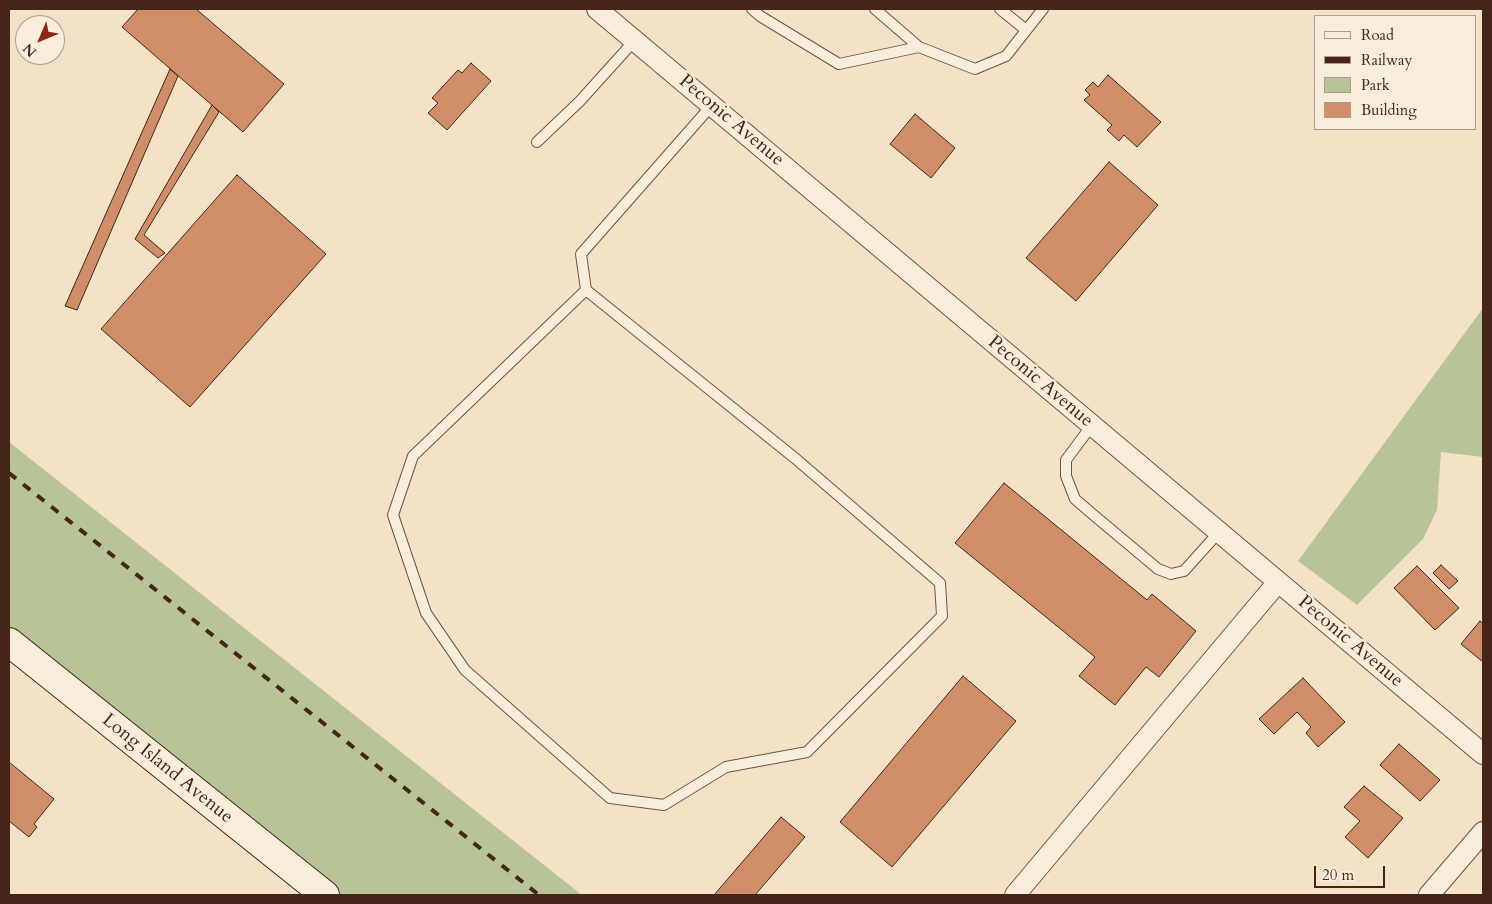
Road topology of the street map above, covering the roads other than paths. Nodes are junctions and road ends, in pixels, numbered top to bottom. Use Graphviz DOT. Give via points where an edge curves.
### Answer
graph roads {
  1 [pos="597,9"];
  2 [pos="752,9"];
  3 [pos="876,9"];
  4 [pos="1000,9"];
  5 [pos="1043,9"];
  6 [pos="1026,30"];
  7 [pos="635,40"];
  8 [pos="919,47"];
  9 [pos="712,105"];
  10 [pos="537,142"];
  11 [pos="586,290"];
  12 [pos="1092,425"];
  13 [pos="1220,532"];
  14 [pos="1278,582"];
  15 [pos="9,642"];
  16 [pos="1483,754"];
  17 [pos="1483,832"];
  18 [pos="324,895"];
  19 [pos="1015,895"];
  20 [pos="1429,895"];
  1 -- 7 [label="street, Peconic Avenue"];
  2 -- 8 [label="lane" via="838,64"];
  3 -- 8 [label="lane"];
  4 -- 6 [label="lane"];
  5 -- 6 [label="lane"];
  6 -- 8 [label="lane" via="1006,56 975,69"];
  7 -- 9 [label="street, Peconic Avenue"];
  7 -- 10 [label="lane" via="580,101"];
  9 -- 11 [label="lane" via="581,254"];
  9 -- 12 [label="street, Peconic Avenue"];
  11 -- 11 [label="lane" via="796,459 940,583 942,616 807,752 726,767 664,805 610,798 465,670 426,613 393,515 413,456"];
  12 -- 13 [label="street, Peconic Avenue"];
  12 -- 13 [label="lane" via="1066,460 1066,476 1075,499 1158,569 1171,574 1184,571"];
  13 -- 14 [label="street, Peconic Avenue"];
  14 -- 16 [label="street, Peconic Avenue"];
  14 -- 19 [label="street"];
  15 -- 18 [label="street, Long Island Avenue"];
  17 -- 20 [label="street"];
}
